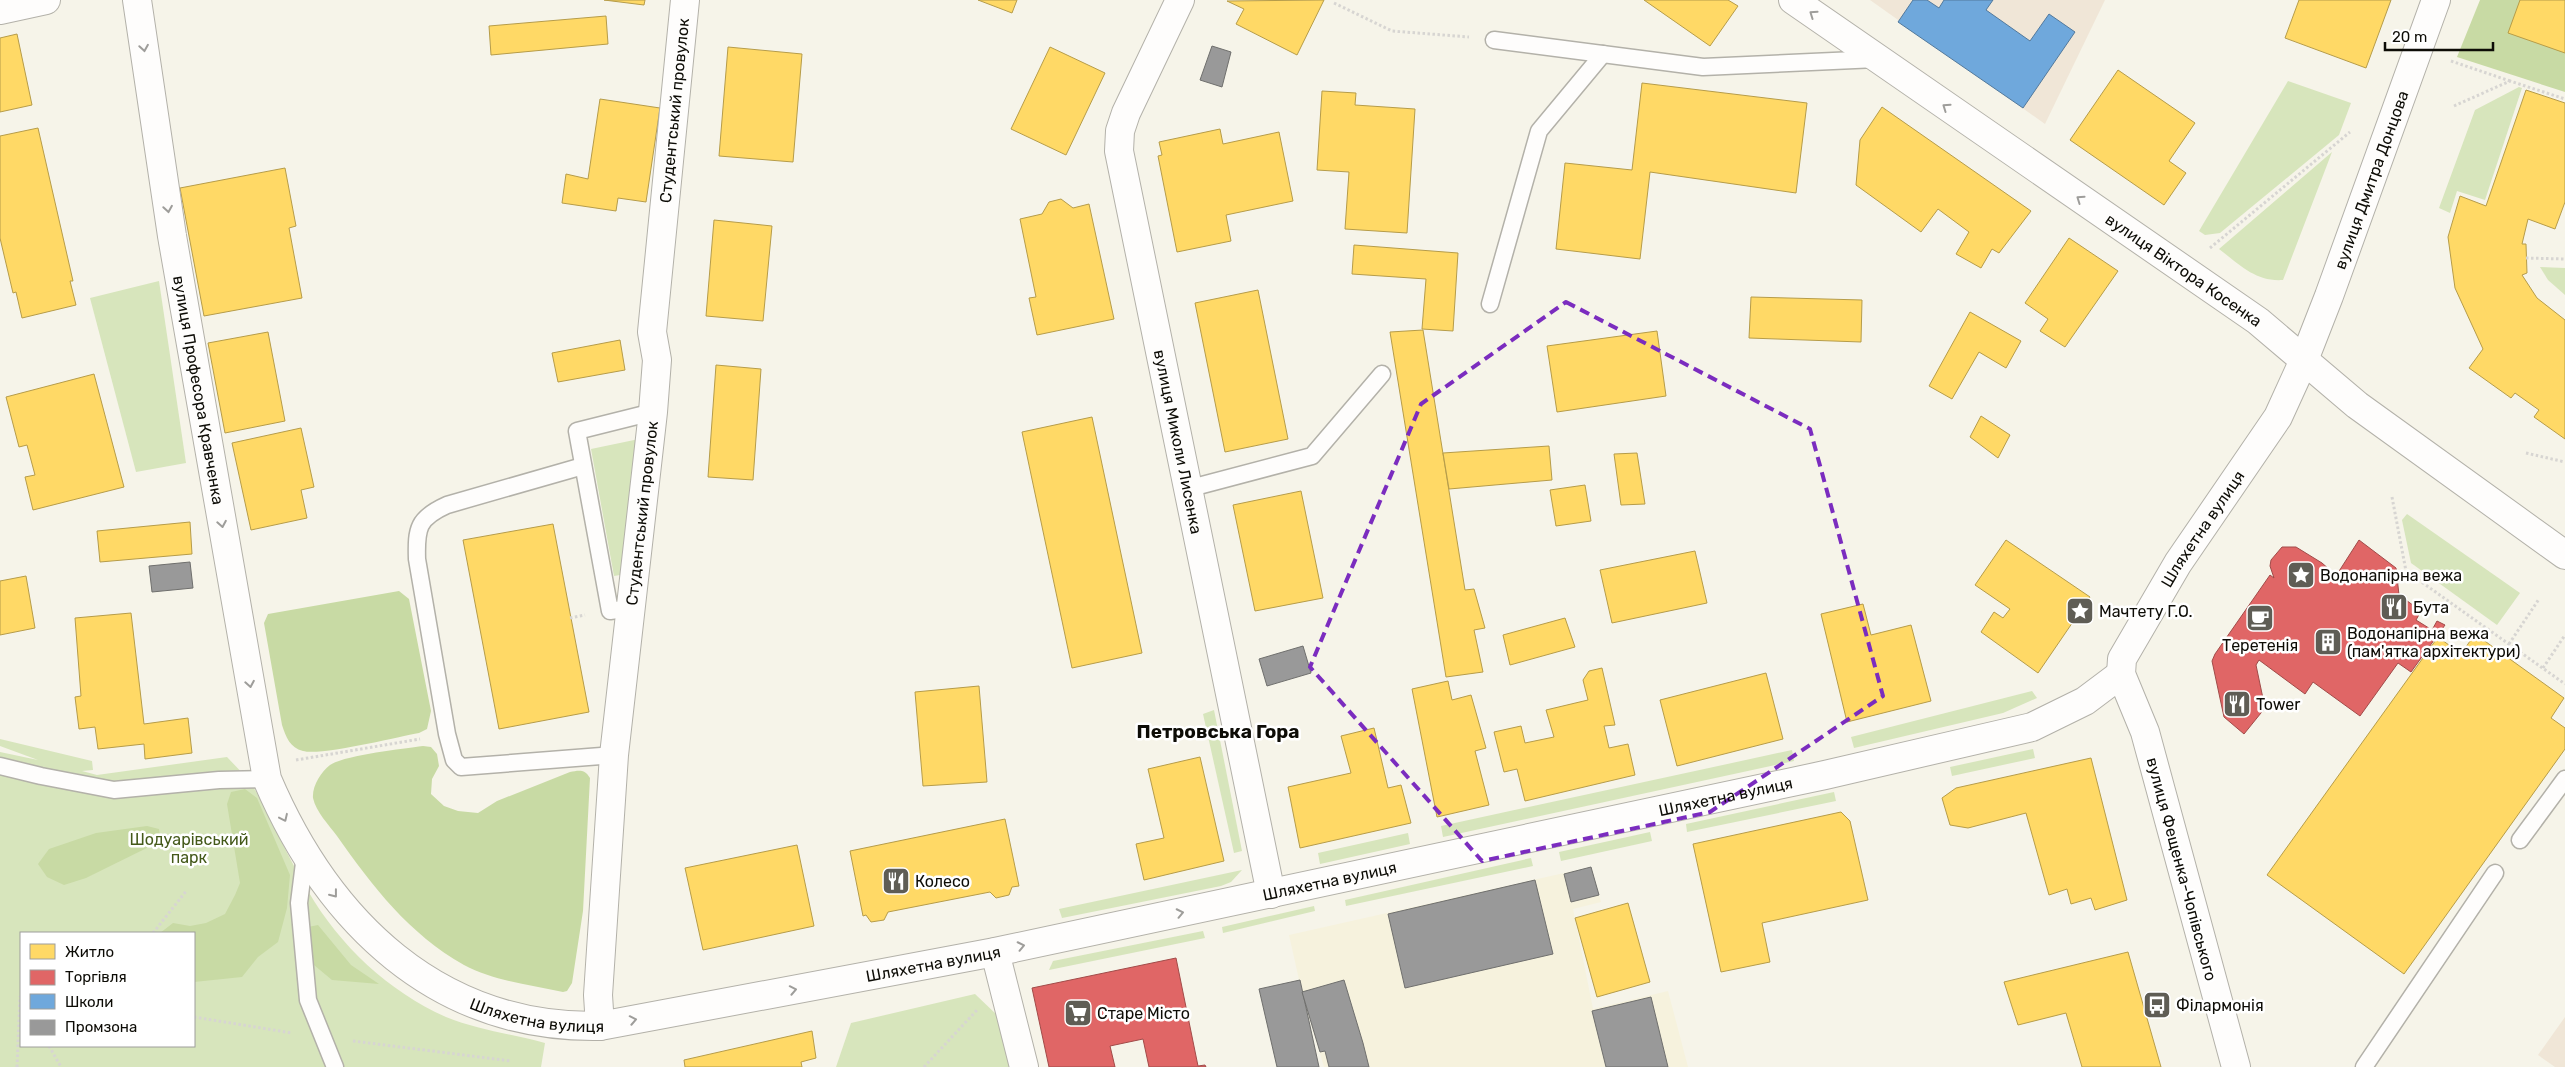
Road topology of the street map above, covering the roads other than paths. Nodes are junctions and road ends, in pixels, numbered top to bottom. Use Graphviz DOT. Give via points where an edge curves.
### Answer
graph roads {
  1 [pos="46,0"];
  2 [pos="137,0"];
  3 [pos="685,0"];
  4 [pos="1180,0"];
  5 [pos="1793,0"];
  6 [pos="2436,0"];
  7 [pos="0,10"];
  8 [pos="1494,40"];
  9 [pos="1603,54"];
  10 [pos="1876,58"];
  11 [pos="1490,304"];
  12 [pos="2304,360"];
  13 [pos="1382,374"];
  14 [pos="652,412"];
  15 [pos="583,466"];
  16 [pos="1187,489"];
  17 [pos="2565,554"];
  18 [pos="631,608"];
  19 [pos="2120,674"];
  20 [pos="614,755"];
  21 [pos="0,766"];
  22 [pos="267,779"];
  23 [pos="2565,779"];
  24 [pos="2520,840"];
  25 [pos="305,855"];
  26 [pos="2495,873"];
  27 [pos="1271,894"];
  28 [pos="995,952"];
  29 [pos="600,1026"];
  30 [pos="335,1067"];
  31 [pos="1024,1067"];
  32 [pos="2236,1067"];
  33 [pos="2364,1067"];
  1 -- 7 [label="street"];
  2 -- 22 [label="street, вулиця Професора Кравченка, one-way" via="174,246"];
  3 -- 14 [label="street, Студентський провулок" via="652,332 657,360"];
  4 -- 16 [label="street, вулиця Миколи Лисенка" via="1126,113 1120,131 1119,151"];
  10 -- 5 [label="street, вулиця Віктора Косенка, one-way"];
  6 -- 12 [label="street, вулиця Дмитра Донцова"];
  8 -- 9 [label="lane"];
  9 -- 10 [label="lane" via="1702,67"];
  9 -- 11 [label="lane" via="1539,131"];
  12 -- 10 [label="street, вулиця Віктора Косенка, one-way" via="2258,321"];
  12 -- 17 [label="street, вулиця Віктора Косенка" via="2357,405"];
  12 -- 19 [label="street, Шляхетна вулиця" via="2278,417 2178,563 2134,637 2122,659"];
  13 -- 16 [label="lane" via="1312,456"];
  14 -- 15 [label="lane" via="576,431"];
  14 -- 18 [label="street, Студентський провулок"];
  15 -- 18 [label="lane" via="610,611"];
  15 -- 20 [label="lane" via="430,512 421,522 416,538 417,559 447,734 454,760 461,767"];
  16 -- 27 [label="street, вулиця Миколи Лисенка"];
  18 -- 20 [label="street, Студентський провулок"];
  19 -- 27 [label="street, Шляхетна вулиця" via="2085,701 2032,726 1825,775"];
  19 -- 32 [label="street, вулиця Фещенка-Чопівського" via="2145,732"];
  20 -- 29 [label="street, Студентський провулок" via="598,995"];
  21 -- 22 [label="lane" via="114,790"];
  22 -- 25 [label="street, Шляхетна вулиця, one-way" via="288,827"];
  23 -- 24 [label="lane"];
  25 -- 29 [label="street, Шляхетна вулиця, one-way" via="334,895 373,939 404,965 450,994 494,1012 535,1023 567,1027"];
  25 -- 30 [label="lane" via="299,903 308,1000"];
  26 -- 33 [label="lane"];
  28 -- 27 [label="street, Шляхетна вулиця, one-way"];
  29 -- 28 [label="street, Шляхетна вулиця, one-way"];
  28 -- 31 [label="street"];
}
